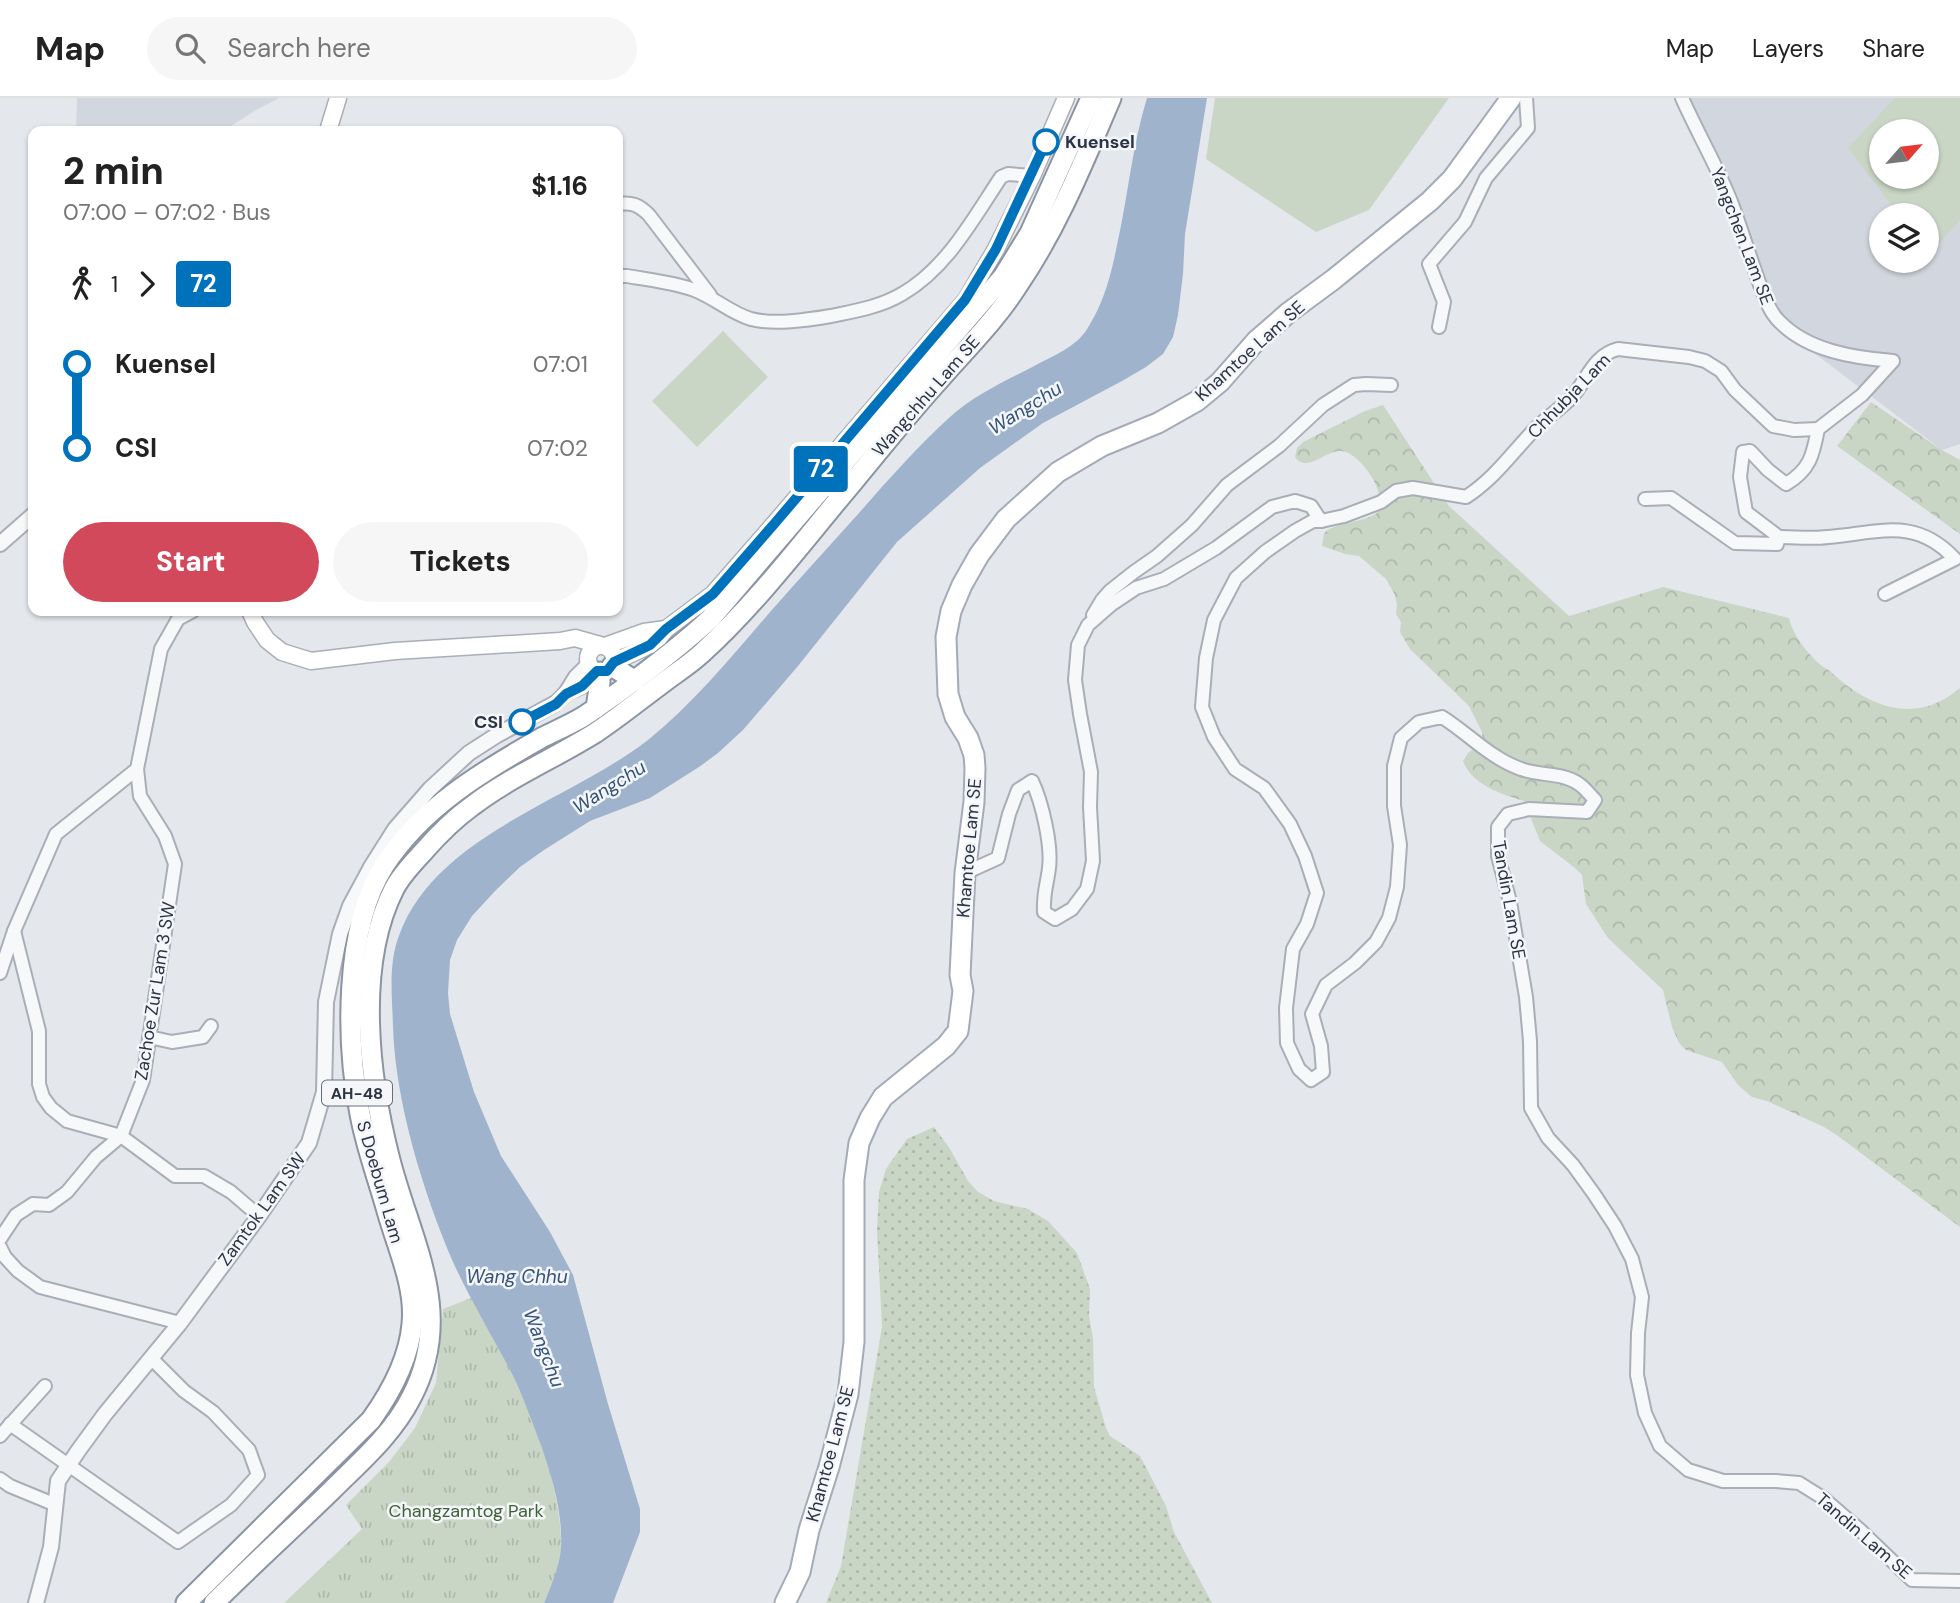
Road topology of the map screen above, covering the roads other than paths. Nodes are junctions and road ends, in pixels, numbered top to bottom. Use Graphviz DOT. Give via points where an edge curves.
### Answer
graph roads {
  1 [pos="338,98"];
  2 [pos="1066,98"];
  3 [pos="1091,98"];
  4 [pos="1111,98"];
  5 [pos="1511,98"];
  6 [pos="1526,98"];
  7 [pos="1682,98"];
  8 [pos="330,126"];
  9 [pos="1032,176"];
  10 [pos="623,204"];
  11 [pos="623,276"];
  12 [pos="712,298"];
  13 [pos="1439,327"];
  14 [pos="1391,385"];
  15 [pos="1818,429"];
  16 [pos="1645,499"];
  17 [pos="28,519"];
  18 [pos="1321,521"];
  19 [pos="1779,537"];
  20 [pos="0,544"];
  21 [pos="1885,594"];
  22 [pos="184,616"];
  23 [pos="252,616"];
  24 [pos="1088,625"];
  25 [pos="666,629"];
  26 [pos="560,641"];
  27 [pos="603,646"];
  28 [pos="600,666"];
  29 [pos="635,681"];
  30 [pos="596,708"];
  31 [pos="625,712"];
  32 [pos="523,749"];
  33 [pos="534,768"];
  34 [pos="137,769"];
  35 [pos="965,873"];
  36 [pos="14,931"];
  37 [pos="1,965"];
  38 [pos="211,1026"];
  39 [pos="149,1037"];
  40 [pos="121,1136"];
  41 [pos="259,1216"];
  42 [pos="0,1239"];
  43 [pos="0,1247"];
  44 [pos="180,1323"];
  45 [pos="151,1358"];
  46 [pos="45,1386"];
  47 [pos="10,1424"];
  48 [pos="0,1436"];
  49 [pos="68,1465"];
  50 [pos="0,1479"];
  51 [pos="56,1505"];
  52 [pos="1960,1581"];
  53 [pos="36,1603"];
  54 [pos="186,1603"];
  55 [pos="214,1603"];
  56 [pos="785,1603"];
  1 -- 8 [label="main road"];
  2 -- 9 [label="main road"];
  3 -- 29 [label="main road, Wangchhu Lam SE / AH-48" via="1030,233 1003,277 711,618"];
  4 -- 31 [label="main road, Wangchhu Lam SE / AH-48" via="1063,209 1000,311 753,601 700,655"];
  5 -- 35 [label="main road, Khamtoe Lam SE" via="1452,179 1430,201 1288,313 1220,382 1158,423 1102,446 1058,472 1006,519 979,555 951,611 946,636 948,694 974,755 974,802"];
  6 -- 13 [label="street" via="1528,128 1486,178 1465,222 1429,264 1444,302"];
  7 -- 15 [label="street, Yangchen Lam SE" via="1732,205 1772,313 1793,333 1818,347 1894,361"];
  9 -- 12 [label="street" via="1001,177 947,256 902,294 876,306 777,321 751,319"];
  9 -- 25 [label="main road" via="965,300 713,594"];
  10 -- 12 [label="street" via="639,206 649,215"];
  11 -- 12 [label="street" via="695,290"];
  14 -- 24 [label="street" via="1354,386 1323,405 1227,485 1157,556 1110,591"];
  15 -- 18 [label="street, Chhubja Lam" via="1773,426 1705,360 1618,349 1594,364 1571,397 1535,429 1503,467 1466,497 1413,488"];
  15 -- 19 [label="street" via="1813,457 1800,476 1786,484 1749,452 1743,452 1740,477 1746,512"];
  16 -- 19 [label="street" via="1671,498 1735,543 1777,544"];
  17 -- 20 [label="street"];
  18 -- 24 [label="street" via="1311,506 1295,501 1272,507 1164,579 1136,588"];
  18 -- 52 [label="street, Tandin Lam SE" via="1275,545 1236,578 1214,620 1202,707 1214,737 1235,769 1264,788 1290,824 1317,893 1293,950 1286,1008 1287,1043 1299,1069 1311,1080 1323,1072 1312,1014 1326,985 1376,942 1388,918 1398,877 1394,766 1401,738 1419,722 1442,717 1484,750 1521,769 1555,774 1579,784 1595,800 1587,812 1529,809 1508,814 1497,827 1498,856 1526,998 1531,1108 1548,1139 1594,1194 1632,1259 1642,1297 1637,1374 1645,1413 1660,1446 1688,1470 1724,1481 1799,1483 1851,1522 1912,1580"];
  19 -- 21 [label="street" via="1912,531 1943,546 1955,559"];
  22 -- 34 [label="street" via="161,649"];
  23 -- 26 [label="main road" via="267,640 282,652 311,661"];
  24 -- 35 [label="street" via="1078,645 1076,681 1091,772 1093,861 1087,888 1072,909 1055,919 1044,912 1049,866 1039,796 1032,781 1018,790 998,858"];
  25 -- 27 [label="main road"];
  25 -- 28 [label="main road" via="650,645"];
  26 -- 27 [label="main road" via="575,638"];
  26 -- 28 [label="main road"];
  27 -- 28 [label="main road" via="590,651"];
  28 -- 29 [label="main road"];
  28 -- 30 [label="main road"];
  28 -- 41 [label="street, Zamtok Lam SW" via="576,677 556,704 469,753 395,829 371,867 340,934 326,1002 324,1092 309,1143"];
  29 -- 30 [label="main road, S Doebum Lam / AH-48"];
  30 -- 32 [label="main road, S Doebum Lam / AH-48"];
  31 -- 33 [label="main road, S Doebum Lam / AH-48"];
  32 -- 33 [label="main road"];
  32 -- 54 [label="main road, S Doebum Lam / AH-48" via="463,786 415,826 383,868 361,919 352,988 355,1073 360,1115 412,1305 400,1369 371,1420"];
  33 -- 55 [label="main road, S Doebum Lam / AH-48" via="473,805 420,855 395,887 375,952 370,1029 373,1072 390,1162 430,1301 430,1340 414,1395 387,1435"];
  34 -- 36 [label="street" via="56,834"];
  34 -- 39 [label="street, Zachoe Zur Lam 3 SW" via="141,796 165,836 175,864"];
  35 -- 56 [label="main road, Khamtoe Lam SE" via="958,1031 883,1097 859,1143 854,1180 854,1342 848,1394 800,1572"];
  36 -- 37 [label="street"];
  36 -- 40 [label="street" via="39,1031 43,1097 68,1121"];
  38 -- 39 [label="street" via="203,1037 172,1042"];
  39 -- 40 [label="street, Zachoe Zur Lam 3 SW" via="143,1080"];
  40 -- 41 [label="street" via="175,1176 204,1177"];
  40 -- 42 [label="street, Zachoe Zur Lam 3 SW" via="67,1192 48,1205 33,1205 16,1215"];
  41 -- 44 [label="street, Zamtok Lam SW"];
  43 -- 44 [label="street" via="18,1271 40,1287"];
  44 -- 45 [label="street, Zamtok Lam SW"];
  45 -- 49 [label="street, Zamtok Lam SW"];
  45 -- 49 [label="street" via="249,1450 258,1475 231,1505 178,1542"];
  46 -- 47 [label="street"];
  47 -- 48 [label="street"];
  47 -- 49 [label="street"];
  49 -- 51 [label="street, Zamtok Lam SW" via="58,1481"];
  50 -- 51 [label="street"];
  51 -- 53 [label="street, Zamtok Lam SW"];
}
